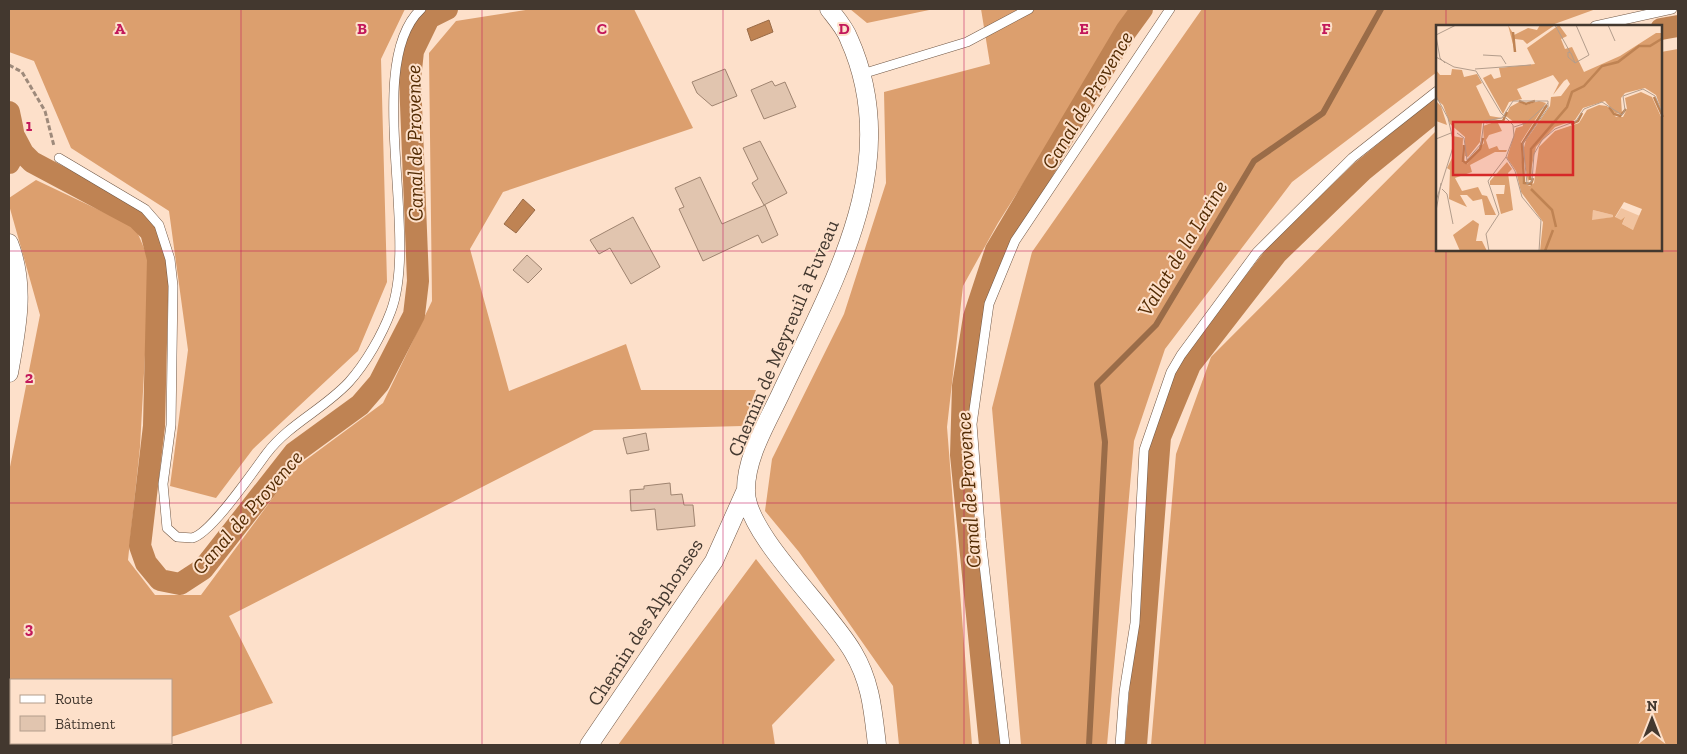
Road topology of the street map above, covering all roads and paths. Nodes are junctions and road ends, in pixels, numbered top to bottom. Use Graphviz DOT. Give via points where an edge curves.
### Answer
graph roads {
  1 [pos="421,9"];
  2 [pos="829,9"];
  3 [pos="1029,9"];
  4 [pos="1170,9"];
  5 [pos="1672,9"];
  6 [pos="1600,25"];
  7 [pos="9,65"];
  8 [pos="862,74"];
  9 [pos="1436,92"];
  10 [pos="58,158"];
  11 [pos="9,243"];
  12 [pos="9,373"];
  13 [pos="746,492"];
  14 [pos="589,745"];
  15 [pos="878,745"];
  16 [pos="1005,745"];
  17 [pos="1120,745"];
  1 -- 10 [label="lane" via="400,46 394,81 400,272 392,310 372,350 349,382 278,439 214,522 194,538 177,537 167,528 164,484 171,425 173,286 170,259 159,225 145,209"];
  2 -- 8 [label="street, Chemin de Meyreuil à Fuveau" via="849,38"];
  3 -- 8 [label="lane" via="967,42"];
  4 -- 16 [label="lane" via="1015,241 989,304 972,424 981,539"];
  5 -- 6 [label="lane"];
  7 -- 10 [label="path" via="22,72 45,111"];
  8 -- 13 [label="street, Chemin de Meyreuil à Fuveau" via="870,155 864,197 851,240 833,282 749,465"];
  9 -- 17 [label="lane" via="1352,158 1257,252 1171,372 1144,450 1136,622 1124,692"];
  11 -- 12 [label="street" via="17,263 20,312"];
  13 -- 14 [label="street, Chemin des Alphonses" via="714,561"];
  13 -- 15 [label="street, Chemin de Meyreuil à Fuveau" via="752,517 767,541 833,621 854,653 870,688"];
}
